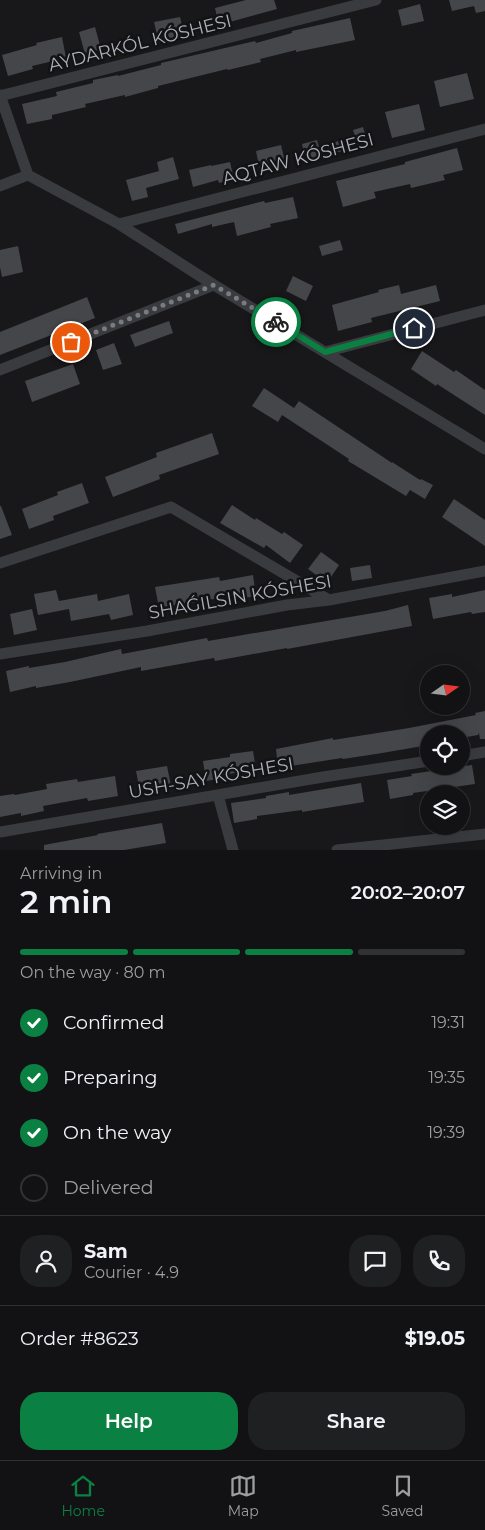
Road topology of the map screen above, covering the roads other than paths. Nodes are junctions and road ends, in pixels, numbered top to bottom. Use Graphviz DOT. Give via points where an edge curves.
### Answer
graph roads {
  1 [pos="376,0"];
  2 [pos="0,96"];
  3 [pos="485,129"];
  4 [pos="28,174"];
  5 [pos="0,186"];
  6 [pos="119,224"];
  7 [pos="214,285"];
  8 [pos="485,310"];
  9 [pos="325,352"];
  10 [pos="0,370"];
  11 [pos="485,449"];
  12 [pos="0,562"];
  13 [pos="485,571"];
  14 [pos="329,600"];
  15 [pos="0,654"];
  16 [pos="485,752"];
  17 [pos="470,754"];
  18 [pos="420,762"];
  19 [pos="218,794"];
  20 [pos="0,832"];
  21 [pos="485,834"];
  22 [pos="233,850"];
  23 [pos="337,850"];
  1 -- 2 [label="street, AYDARKÓL KÓSHESI"];
  2 -- 4 [label="street"];
  3 -- 6 [label="street, AQTAW KÓSHESI"];
  4 -- 5 [label="street"];
  4 -- 6 [label="street"];
  6 -- 7 [label="street"];
  7 -- 9 [label="street"];
  7 -- 10 [label="street"];
  8 -- 9 [label="street"];
  9 -- 11 [label="street"];
  12 -- 14 [label="street" via="171,507"];
  13 -- 14 [label="street"];
  14 -- 15 [label="street"];
  16 -- 17 [label="street"];
  18 -- 19 [label="street, USH-SAY KÓSHESI"];
  19 -- 20 [label="street, USH-SAY KÓSHESI"];
  19 -- 22 [label="street"];
  21 -- 23 [label="street"];
}
